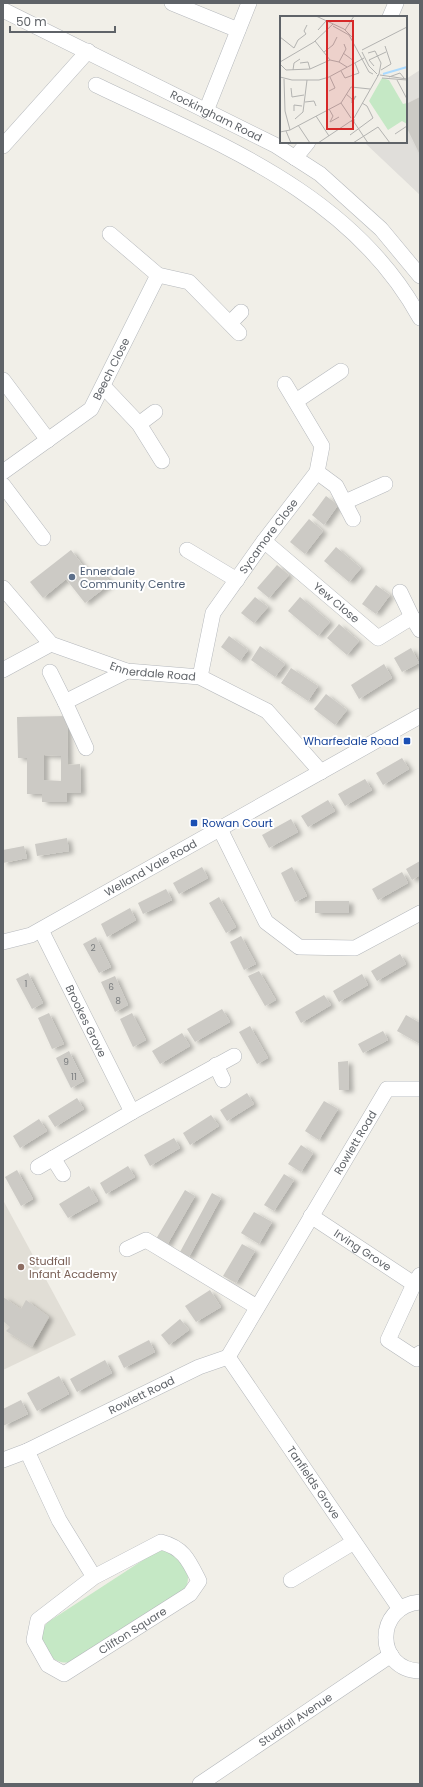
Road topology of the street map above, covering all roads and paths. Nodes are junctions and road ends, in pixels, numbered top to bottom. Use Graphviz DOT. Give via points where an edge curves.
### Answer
graph roads {
  1 [pos="172,3"];
  2 [pos="249,3"];
  3 [pos="396,3"];
  4 [pos="3,10"];
  5 [pos="390,16"];
  6 [pos="238,30"];
  7 [pos="88,51"];
  8 [pos="96,85"];
  9 [pos="206,111"];
  10 [pos="307,143"];
  11 [pos="3,146"];
  12 [pos="296,158"];
  13 [pos="110,234"];
  14 [pos="158,275"];
  15 [pos="420,276"];
  16 [pos="241,312"];
  17 [pos="420,318"];
  18 [pos="341,371"];
  19 [pos="3,380"];
  20 [pos="285,384"];
  21 [pos="103,386"];
  22 [pos="296,401"];
  23 [pos="155,412"];
  24 [pos="139,424"];
  25 [pos="48,440"];
  26 [pos="162,461"];
  27 [pos="3,472"];
  28 [pos="317,472"];
  29 [pos="385,484"];
  30 [pos="3,485"];
  31 [pos="345,502"];
  32 [pos="354,519"];
  33 [pos="43,538"];
  34 [pos="264,541"];
  35 [pos="186,550"];
  36 [pos="237,580"];
  37 [pos="3,588"];
  38 [pos="400,592"];
  39 [pos="416,624"];
  40 [pos="51,644"];
  41 [pos="3,670"];
  42 [pos="127,671"];
  43 [pos="50,672"];
  44 [pos="200,677"];
  45 [pos="65,702"];
  46 [pos="420,716"];
  47 [pos="86,748"];
  48 [pos="321,772"];
  49 [pos="220,829"];
  50 [pos="420,913"];
  51 [pos="41,930"];
  52 [pos="3,942"];
  53 [pos="234,1056"];
  54 [pos="216,1065"];
  55 [pos="223,1080"];
  56 [pos="420,1089"];
  57 [pos="132,1112"];
  58 [pos="53,1158"];
  59 [pos="38,1167"];
  60 [pos="63,1174"];
  61 [pos="311,1216"];
  62 [pos="127,1249"];
  63 [pos="417,1280"];
  64 [pos="257,1307"];
  65 [pos="420,1353"];
  66 [pos="228,1357"];
  67 [pos="27,1451"];
  68 [pos="3,1460"];
  69 [pos="354,1542"];
  70 [pos="94,1577"];
  71 [pos="291,1580"];
  72 [pos="420,1602"];
  73 [pos="400,1609"];
  74 [pos="391,1655"];
  75 [pos="420,1671"];
  76 [pos="200,1784"];
  1 -- 6 [label="street"];
  2 -- 6 [label="street"];
  3 -- 5 [label="street"];
  4 -- 7 [label="street, Rockingham Road"];
  6 -- 9 [label="street"];
  7 -- 9 [label="street, Rockingham Road"];
  7 -- 11 [label="street"];
  8 -- 17 [label="street" via="254,162 303,192 365,244 390,274"];
  9 -- 12 [label="street, Rockingham Road"];
  10 -- 12 [label="street"];
  12 -- 15 [label="street, Rockingham Road" via="320,174 380,229"];
  13 -- 14 [label="street"];
  14 -- 16 [label="street" via="189,282 235,328"];
  14 -- 21 [label="street, Beech Close"];
  18 -- 22 [label="street"];
  19 -- 25 [label="street"];
  20 -- 22 [label="street, Sycamore Close"];
  21 -- 24 [label="street"];
  21 -- 25 [label="street, Beech Close" via="90,409"];
  22 -- 28 [label="street, Sycamore Close" via="322,446"];
  23 -- 24 [label="street"];
  24 -- 26 [label="street"];
  25 -- 27 [label="street, Beech Close"];
  28 -- 31 [label="street" via="336,486"];
  28 -- 34 [label="street, Sycamore Close"];
  29 -- 31 [label="street"];
  30 -- 33 [label="street"];
  31 -- 32 [label="street"];
  34 -- 36 [label="street, Sycamore Close"];
  34 -- 39 [label="street, Yew Close" via="378,638"];
  35 -- 36 [label="street"];
  36 -- 44 [label="street, Sycamore Close" via="213,613"];
  37 -- 40 [label="street, Ennerdale Road"];
  38 -- 39 [label="street, Yew Close"];
  40 -- 41 [label="street"];
  40 -- 42 [label="street, Ennerdale Road"];
  42 -- 44 [label="street, Ennerdale Road"];
  42 -- 45 [label="street"];
  43 -- 45 [label="street"];
  44 -- 48 [label="street, Ennerdale Road" via="267,711"];
  45 -- 47 [label="street"];
  46 -- 48 [label="street, Welland Vale Road"];
  48 -- 49 [label="street, Welland Vale Road"];
  49 -- 50 [label="street" via="266,922 299,947 355,948"];
  49 -- 51 [label="street, Welland Vale Road"];
  51 -- 52 [label="street, Welland Vale Road"];
  51 -- 57 [label="street, Brookes Grove"];
  53 -- 54 [label="street"];
  54 -- 55 [label="street"];
  54 -- 57 [label="street"];
  56 -- 61 [label="street, Rowlett Road" via="387,1089"];
  57 -- 58 [label="street"];
  58 -- 59 [label="street"];
  58 -- 60 [label="street"];
  61 -- 63 [label="street, Irving Grove"];
  61 -- 64 [label="street, Rowlett Road"];
  62 -- 64 [label="street" via="146,1240"];
  63 -- 65 [label="street, Irving Grove" via="388,1340 417,1358"];
  64 -- 66 [label="street, Rowlett Road"];
  66 -- 67 [label="street, Rowlett Road" via="199,1367"];
  66 -- 69 [label="street, Tanfields Grove"];
  67 -- 68 [label="street, Rowlett Road"];
  67 -- 70 [label="street" via="59,1520"];
  69 -- 71 [label="street"];
  69 -- 73 [label="street, Tanfields Grove"];
  70 -- 70 [label="street, Clifton Square" via="161,1542 175,1546 190,1562 199,1581 190,1594 64,1674 48,1665 34,1640 38,1620"];
  72 -- 73 [label="street"];
  73 -- 74 [label="street" via="392,1616 385,1635"];
  74 -- 75 [label="street" via="408,1669"];
  74 -- 76 [label="street, Studfall Avenue"];
}
